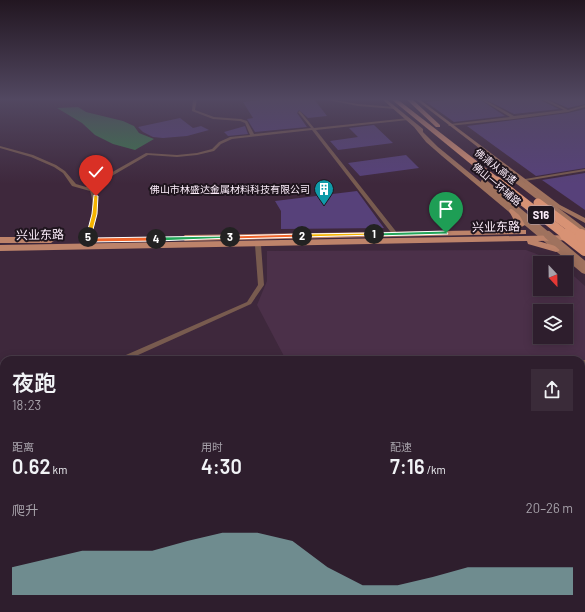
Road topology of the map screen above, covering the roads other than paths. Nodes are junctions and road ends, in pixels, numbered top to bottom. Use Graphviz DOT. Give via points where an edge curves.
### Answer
graph roads {
  1 [pos="249,128"];
  2 [pos="327,128"];
  3 [pos="417,128"];
  4 [pos="418,128"];
  5 [pos="431,128"];
  6 [pos="440,128"];
  7 [pos="449,128"];
  8 [pos="455,128"];
  9 [pos="313,129"];
  10 [pos="252,135"];
  11 [pos="0,147"];
  12 [pos="585,170"];
  13 [pos="511,178"];
  14 [pos="524,180"];
  15 [pos="86,188"];
  16 [pos="558,206"];
  17 [pos="513,211"];
  18 [pos="585,221"];
  19 [pos="585,232"];
  20 [pos="395,234"];
  21 [pos="540,235"];
  22 [pos="496,236"];
  23 [pos="585,238"];
  24 [pos="88,240"];
  25 [pos="0,241"];
  26 [pos="258,244"];
  27 [pos="0,248"];
  28 [pos="556,249"];
  29 [pos="585,250"];
  30 [pos="585,266"];
  31 [pos="585,271"];
  32 [pos="130,356"];
  1 -- 10 [label="street"];
  2 -- 9 [label="street"];
  3 -- 17 [label="main road, 佛山一环辅路" via="447,157"];
  4 -- 30 [label="main road, 佛山一环辅路, bridge"];
  5 -- 29 [label="highway, 佛清从高速 / S16, bridge"];
  6 -- 13 [label="highway, 佛清从高速 / S16"];
  7 -- 13 [label="main road"];
  8 -- 14 [label="main road, 佛山一环辅路"];
  9 -- 10 [label="street"];
  9 -- 20 [label="street"];
  10 -- 15 [label="street" via="231,138 213,150 197,154 147,154"];
  11 -- 15 [label="street" via="55,166 64,172 74,185"];
  12 -- 14 [label="street"];
  13 -- 19 [label="main road, bridge"];
  13 -- 23 [label="highway, 佛清从高速 / S16, bridge"];
  14 -- 16 [label="main road, 佛山一环辅路"];
  15 -- 24 [label="street" via="92,190 96,196"];
  16 -- 17 [label="main road" via="553,212 535,215"];
  16 -- 18 [label="main road, 佛山一环辅路"];
  17 -- 21 [label="main road, 佛山一环辅路"];
  17 -- 22 [label="main road" via="521,225"];
  19 -- 21 [label="main road, 兴业东路"];
  20 -- 22 [label="main road, 兴业东路"];
  20 -- 24 [label="main road, 兴业东路"];
  21 -- 22 [label="main road, 兴业东路"];
  21 -- 23 [label="main road, 兴业东路"];
  21 -- 28 [label="main road, 佛山一环辅路"];
  22 -- 26 [label="main road, 兴业东路"];
  22 -- 28 [label="main road"];
  24 -- 25 [label="main road, 兴业东路"];
  26 -- 27 [label="main road, 兴业东路"];
  26 -- 32 [label="street" via="261,285 249,303"];
  28 -- 31 [label="main road, 佛山一环辅路"];
}
